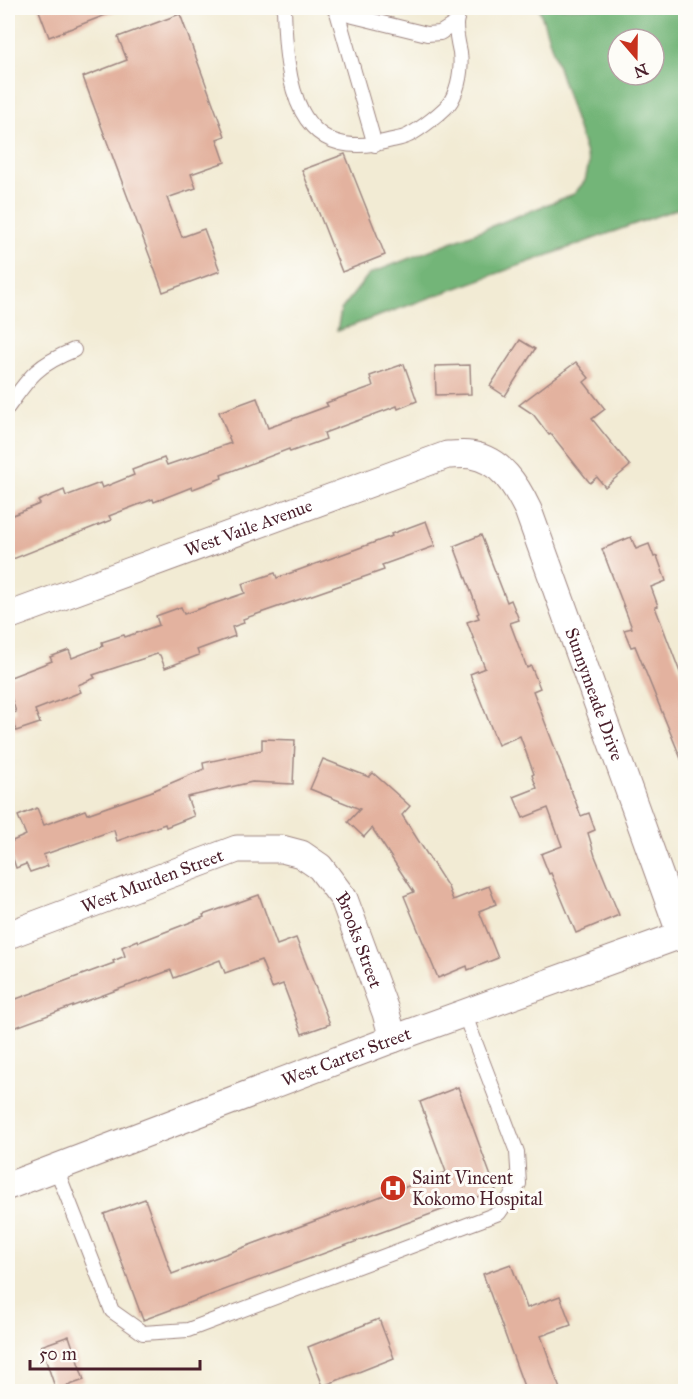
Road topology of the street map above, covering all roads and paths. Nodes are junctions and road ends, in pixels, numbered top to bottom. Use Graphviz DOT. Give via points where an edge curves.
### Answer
graph roads {
  1 [pos="284,8"];
  2 [pos="460,8"];
  3 [pos="334,10"];
  4 [pos="456,23"];
  5 [pos="375,145"];
  6 [pos="74,350"];
  7 [pos="8,407"];
  8 [pos="493,462"];
  9 [pos="8,616"];
  10 [pos="301,854"];
  11 [pos="683,934"];
  12 [pos="8,935"];
  13 [pos="464,1013"];
  14 [pos="393,1039"];
  15 [pos="56,1168"];
  16 [pos="8,1186"];
  1 -- 5 [label="lane" via="297,104 310,126 328,140 351,146"];
  2 -- 4 [label="lane"];
  3 -- 4 [label="lane" via="427,34 440,33"];
  3 -- 5 [label="lane"];
  4 -- 5 [label="lane" via="459,81 451,103 408,136"];
  6 -- 7 [label="lane" via="32,374"];
  8 -- 9 [label="street, West Vaile Avenue" via="471,455 447,455"];
  8 -- 11 [label="street, Sunnymeade Drive" via="517,486 528,510"];
  10 -- 12 [label="street, West Murden Street" via="282,849 237,849"];
  10 -- 14 [label="street, Brooks Street" via="320,867 344,899"];
  11 -- 13 [label="street, West Carter Street"];
  13 -- 14 [label="street, West Carter Street"];
  13 -- 15 [label="lane" via="517,1152 519,1184 499,1213 188,1330 143,1334 112,1311"];
  14 -- 15 [label="street, West Carter Street"];
  15 -- 16 [label="street, West Carter Street"];
}
